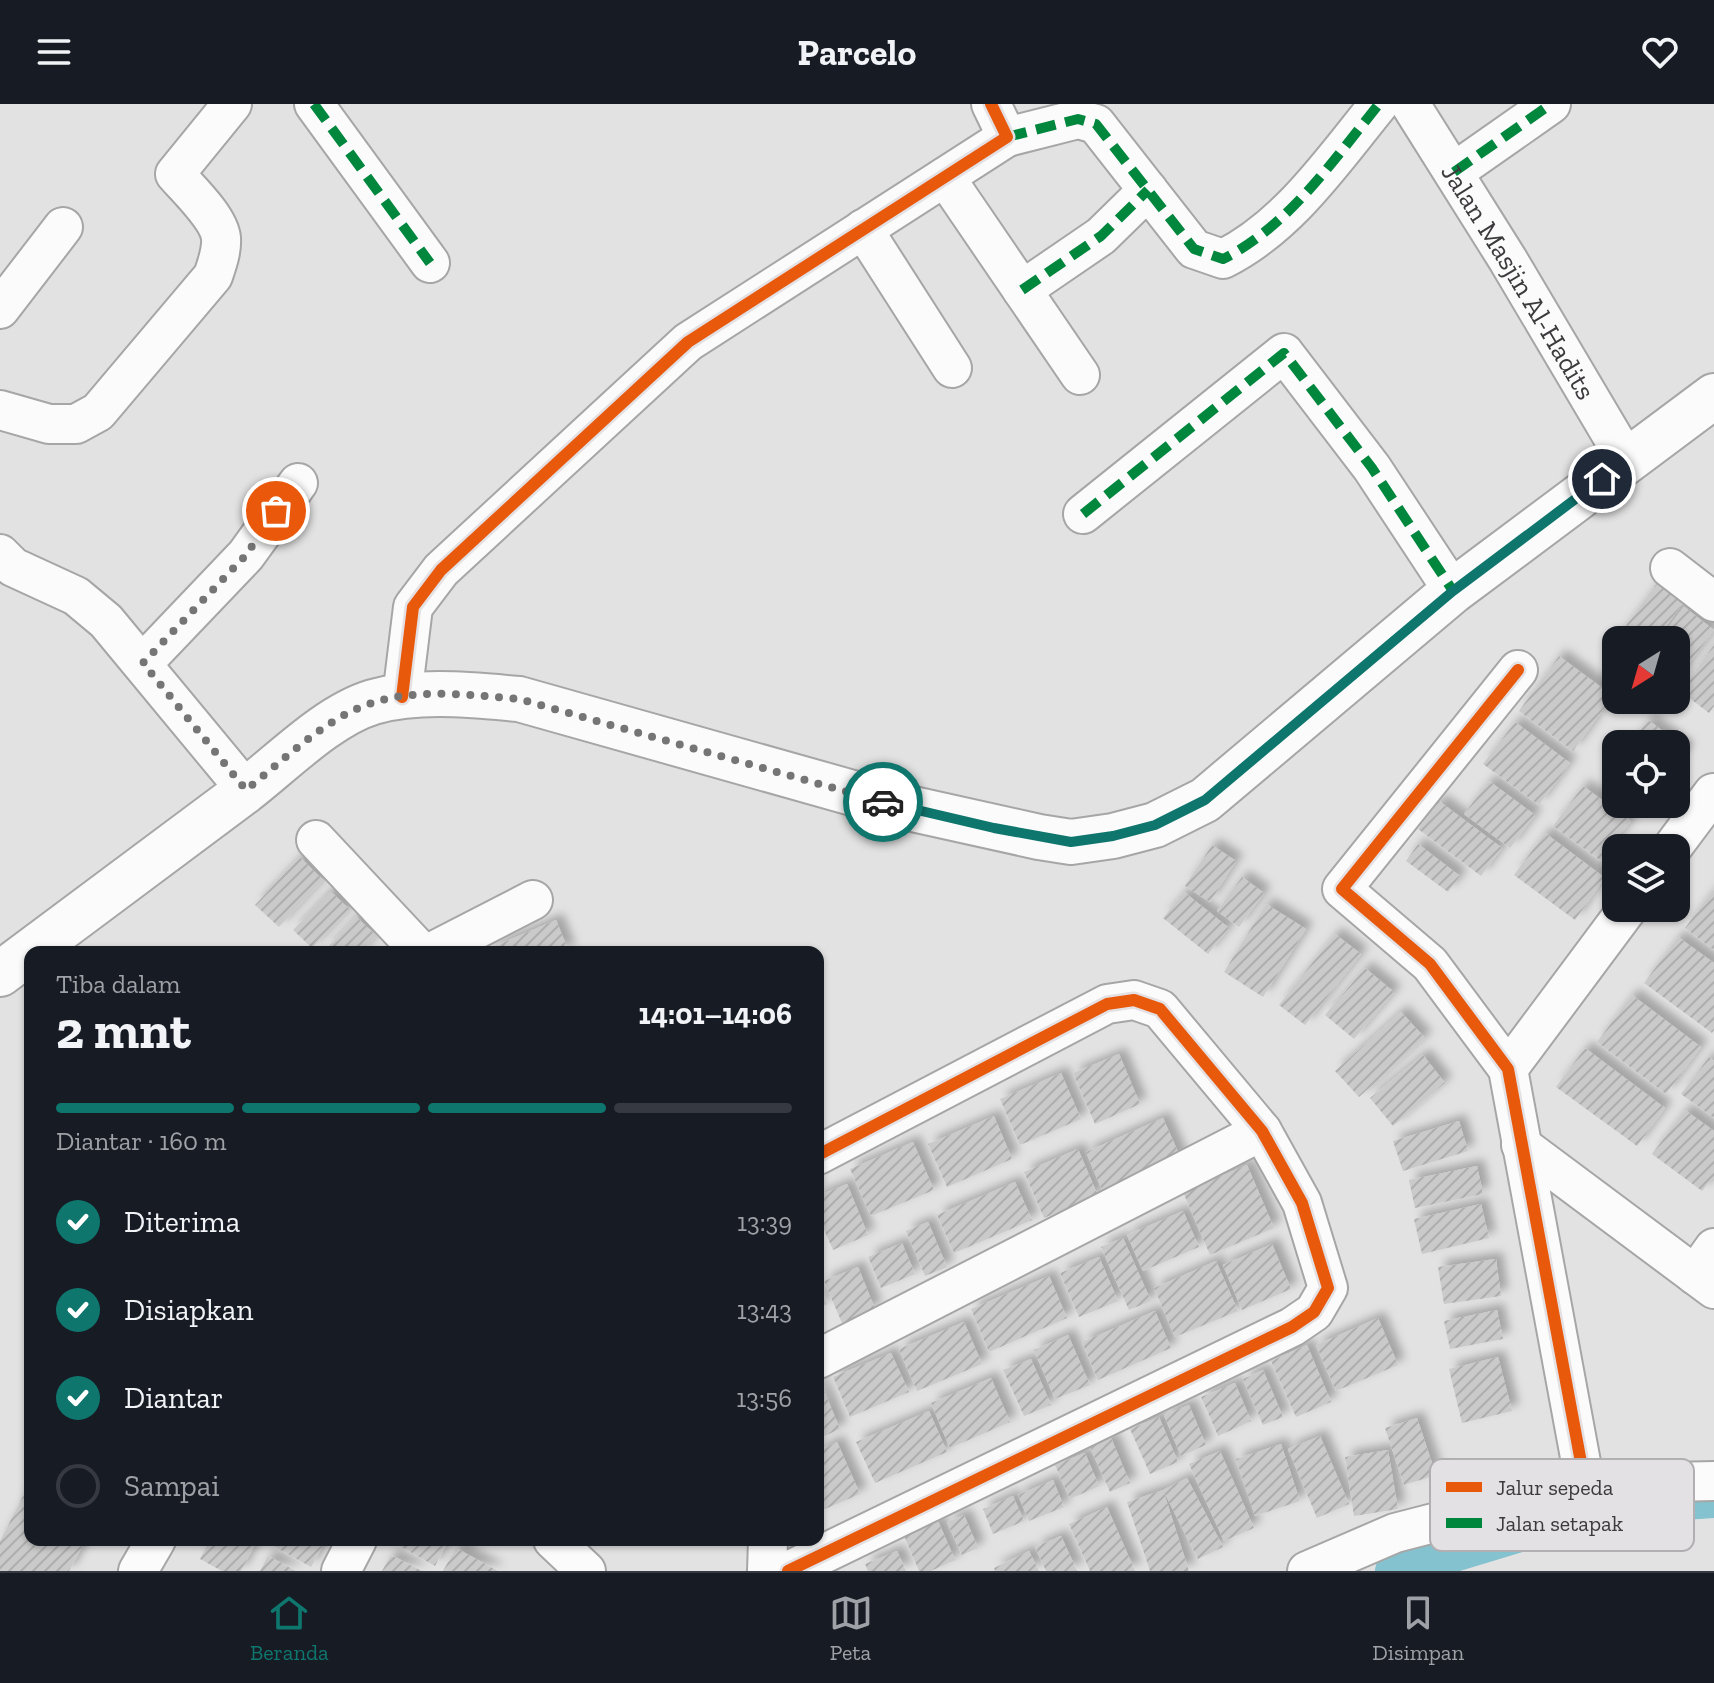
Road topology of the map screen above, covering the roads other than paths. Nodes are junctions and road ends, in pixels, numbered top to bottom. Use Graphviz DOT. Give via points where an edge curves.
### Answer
graph roads {
  1 [pos="232,104"];
  2 [pos="314,104"];
  3 [pos="1379,104"];
  4 [pos="1410,104"];
  5 [pos="1551,104"];
  6 [pos="999,121"];
  7 [pos="1454,172"];
  8 [pos="945,177"];
  9 [pos="1148,190"];
  10 [pos="63,227"];
  11 [pos="863,229"];
  12 [pos="430,263"];
  13 [pos="1022,290"];
  14 [pos="0,309"];
  15 [pos="952,368"];
  16 [pos="1080,375"];
  17 [pos="1714,396"];
  18 [pos="0,410"];
  19 [pos="1627,461"];
  20 [pos="298,483"];
  21 [pos="1083,514"];
  22 [pos="0,554"];
  23 [pos="1670,568"];
  24 [pos="1453,591"];
  25 [pos="1714,602"];
  26 [pos="143,663"];
  27 [pos="1518,670"];
  28 [pos="402,697"];
  29 [pos="246,790"];
  30 [pos="1713,793"];
  31 [pos="1682,834"];
  32 [pos="316,840"];
  33 [pos="533,900"];
  34 [pos="1618,922"];
  35 [pos="37,946"];
  36 [pos="415,946"];
  37 [pos="444,946"];
  38 [pos="24,956"];
  39 [pos="0,974"];
  40 [pos="1508,1069"];
  41 [pos="1262,1131"];
  42 [pos="1521,1145"];
  43 [pos="824,1152"];
  44 [pos="1708,1271"];
  45 [pos="824,1356"];
  46 [pos="1580,1459"];
  47 [pos="1694,1481"];
  48 [pos="1714,1481"];
  49 [pos="1430,1524"];
  50 [pos="153,1546"];
  51 [pos="354,1546"];
  52 [pos="768,1546"];
  53 [pos="550,1551"];
  54 [pos="138,1571"];
  55 [pos="341,1571"];
  56 [pos="586,1571"];
  57 [pos="767,1571"];
  58 [pos="788,1571"];
  59 [pos="1307,1571"];
  1 -- 18 [label="street" via="175,174 221,236 213,276 98,412 76,424 49,424"];
  2 -- 12 [label="street"];
  3 -- 9 [label="street" via="1274,225 1223,259 1194,249"];
  4 -- 7 [label="street, Jalan Masjin Al-Hadits"];
  5 -- 7 [label="street"];
  6 -- 8 [label="street"];
  6 -- 9 [label="street" via="1078,119 1096,124"];
  7 -- 19 [label="street, Jalan Masjin Al-Hadits"];
  8 -- 11 [label="street"];
  8 -- 13 [label="street"];
  9 -- 13 [label="street" via="1101,236"];
  10 -- 14 [label="street"];
  11 -- 15 [label="street"];
  11 -- 28 [label="street" via="688,342 441,570 413,607"];
  13 -- 16 [label="street"];
  17 -- 19 [label="main road"];
  19 -- 24 [label="main road"];
  20 -- 26 [label="street" via="246,555"];
  21 -- 24 [label="street" via="1284,353 1372,468"];
  22 -- 26 [label="street" via="13,567 76,596"];
  23 -- 25 [label="street"];
  24 -- 28 [label="main road" via="1205,800 1155,825 1071,842 895,805 519,699"];
  26 -- 29 [label="street"];
  27 -- 40 [label="street" via="1342,889 1430,964"];
  28 -- 29 [label="main road" via="342,717"];
  29 -- 35 [label="main road"];
  30 -- 31 [label="street"];
  32 -- 36 [label="street"];
  33 -- 37 [label="street"];
  34 -- 40 [label="street"];
  38 -- 39 [label="main road"];
  40 -- 42 [label="street"];
  41 -- 43 [label="street" via="1160,1009 1134,1000 1107,1004"];
  41 -- 45 [label="street"];
  41 -- 58 [label="street" via="1302,1203 1328,1288 1314,1312"];
  42 -- 44 [label="street"];
  42 -- 46 [label="street"];
  47 -- 48 [label="street"];
  49 -- 59 [label="street" via="1395,1533"];
  50 -- 54 [label="street"];
  51 -- 55 [label="street"];
  52 -- 57 [label="street"];
  53 -- 56 [label="street"];
}
